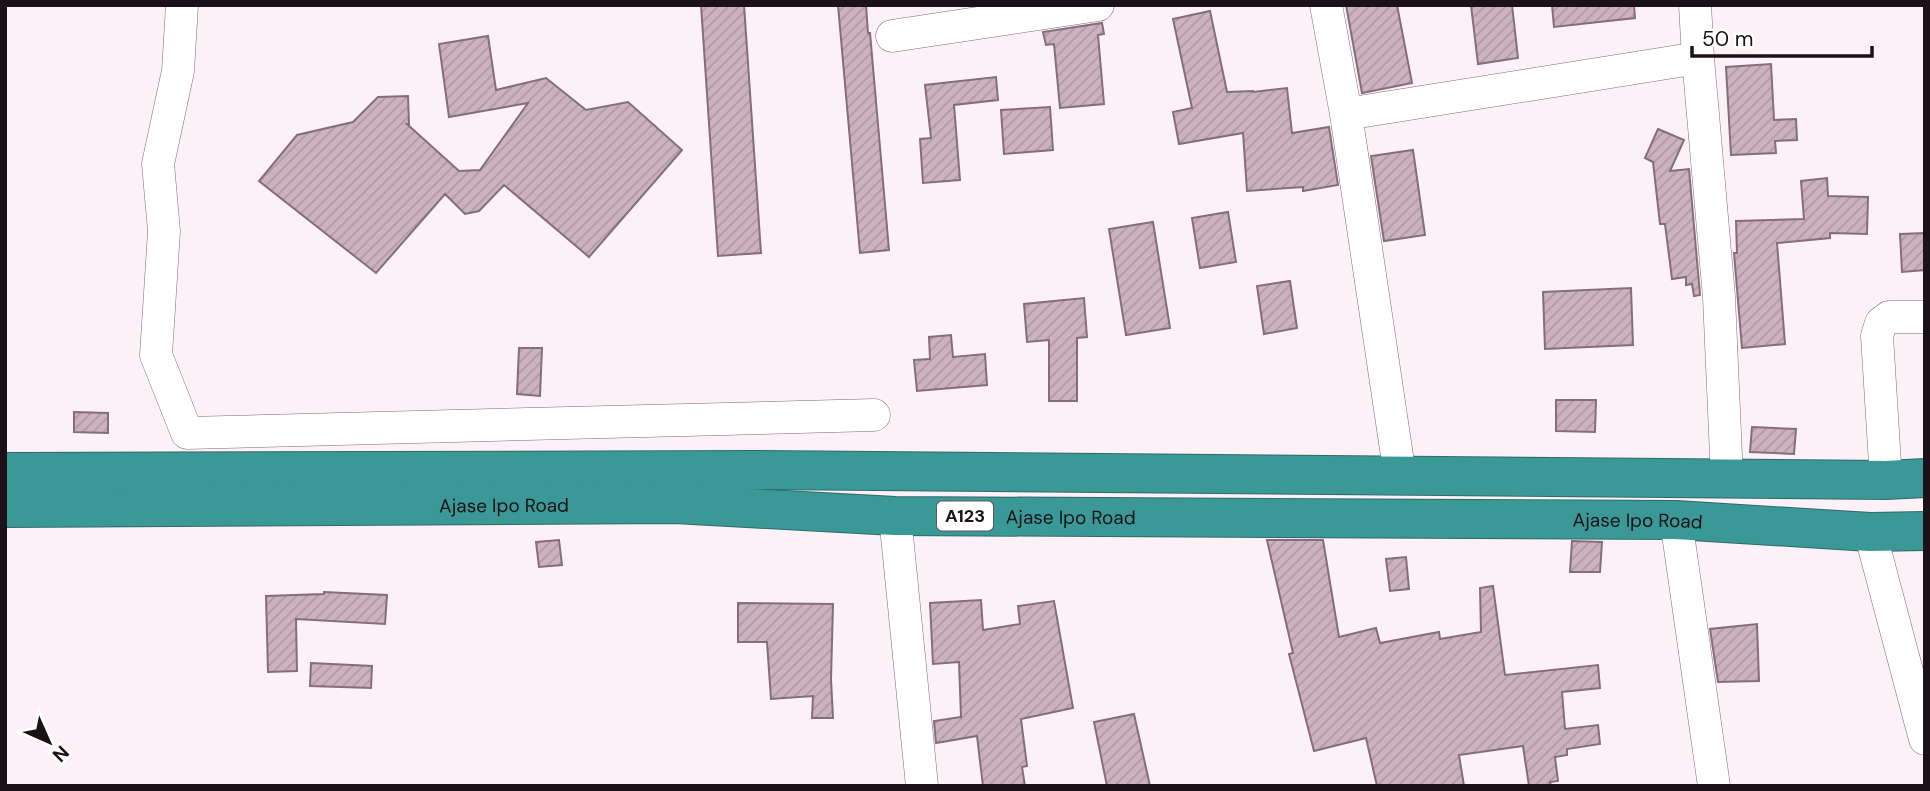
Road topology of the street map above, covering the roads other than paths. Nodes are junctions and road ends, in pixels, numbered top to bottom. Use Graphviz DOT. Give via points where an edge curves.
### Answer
graph roads {
  1 [pos="182,5"];
  2 [pos="1098,5"];
  3 [pos="1326,5"];
  4 [pos="1695,5"];
  5 [pos="1040,9"];
  6 [pos="892,36"];
  7 [pos="1698,58"];
  8 [pos="1346,114"];
  9 [pos="1925,317"];
  10 [pos="874,415"];
  11 [pos="5,472"];
  12 [pos="1400,477"];
  13 [pos="1925,478"];
  14 [pos="1727,479"];
  15 [pos="1886,480"];
  16 [pos="5,508"];
  17 [pos="895,516"];
  18 [pos="1676,520"];
  19 [pos="1925,531"];
  20 [pos="1870,532"];
  21 [pos="1925,738"];
  22 [pos="922,786"];
  23 [pos="1714,786"];
  1 -- 10 [label="street" via="178,71 158,164 164,231 156,355 187,433"];
  2 -- 5 [label="street"];
  3 -- 8 [label="street"];
  4 -- 7 [label="street"];
  5 -- 6 [label="street"];
  7 -- 8 [label="street"];
  7 -- 14 [label="street" via="1719,297"];
  8 -- 12 [label="street"];
  9 -- 15 [label="street" via="1889,317 1881,323 1877,336"];
  11 -- 12 [label="highway, Ajase Ipo Road" via="751,470"];
  12 -- 14 [label="highway, Ajase Ipo Road"];
  13 -- 15 [label="highway, Ajase Ipo Road"];
  14 -- 15 [label="highway, Ajase Ipo Road"];
  16 -- 17 [label="highway, Ajase Ipo Road / A123" via="675,504"];
  17 -- 18 [label="highway, Ajase Ipo Road / A123"];
  17 -- 22 [label="street"];
  18 -- 20 [label="highway, Ajase Ipo Road / A123"];
  18 -- 23 [label="street"];
  19 -- 20 [label="highway, Ajase Ipo Road / A123"];
  20 -- 21 [label="street"];
}
